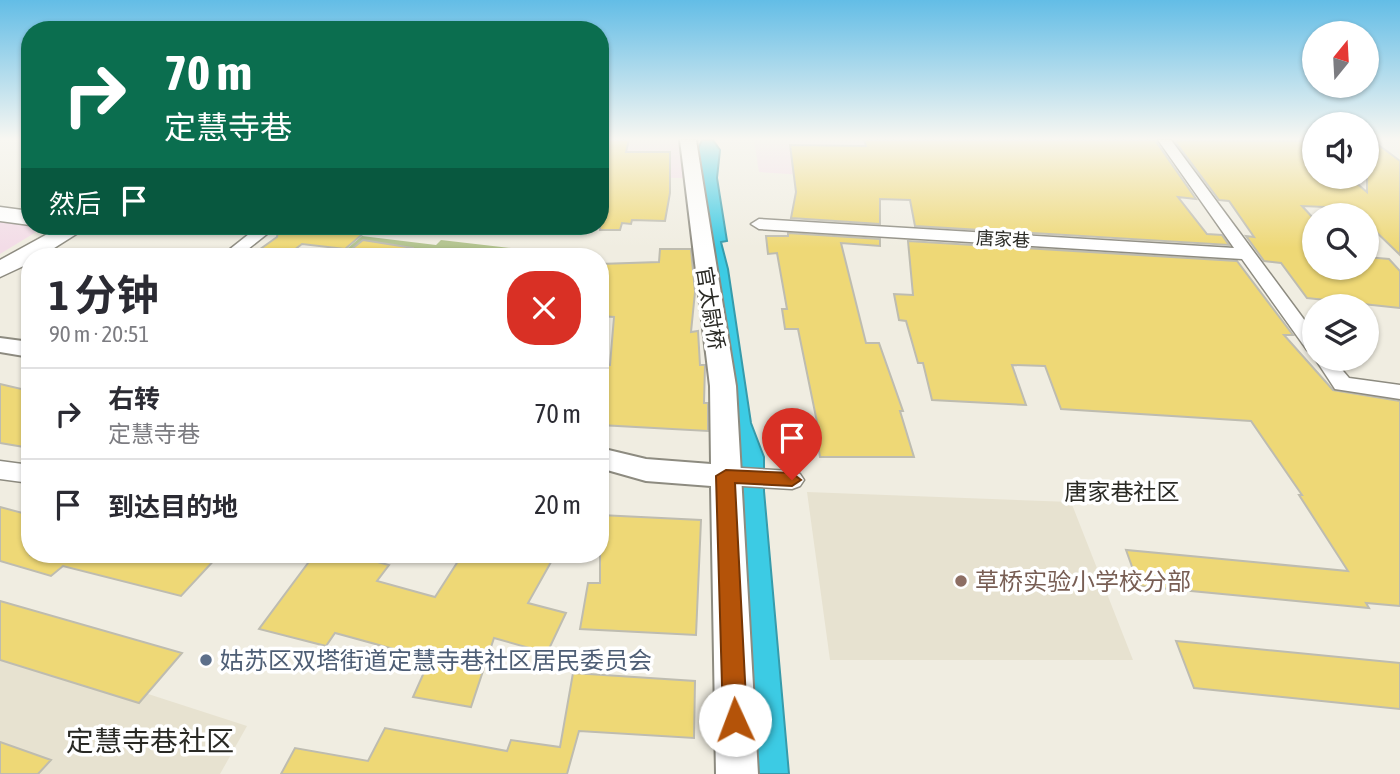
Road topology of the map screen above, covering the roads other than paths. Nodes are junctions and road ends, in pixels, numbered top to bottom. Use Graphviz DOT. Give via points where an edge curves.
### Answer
graph roads {
  1 [pos="691,176"];
  2 [pos="1190,176"];
  3 [pos="0,214"];
  4 [pos="21,217"];
  5 [pos="759,224"];
  6 [pos="51,235"];
  7 [pos="62,235"];
  8 [pos="257,235"];
  9 [pos="27,248"];
  10 [pos="39,248"];
  11 [pos="240,248"];
  12 [pos="21,251"];
  13 [pos="1247,254"];
  14 [pos="21,258"];
  15 [pos="0,263"];
  16 [pos="0,270"];
  17 [pos="1302,330"];
  18 [pos="0,345"];
  19 [pos="21,348"];
  20 [pos="1332,371"];
  21 [pos="1400,392"];
  22 [pos="609,460"];
  23 [pos="0,470"];
  24 [pos="21,473"];
  25 [pos="731,477"];
  26 [pos="780,479"];
  27 [pos="737,774"];
  1 -- 25 [label="street, 官太尉桥" via="723,386"];
  2 -- 13 [label="street"];
  3 -- 4 [label="main road"];
  5 -- 13 [label="street, 唐家巷"];
  6 -- 9 [label="main road"];
  7 -- 10 [label="main road"];
  8 -- 11 [label="street"];
  12 -- 15 [label="main road"];
  13 -- 17 [label="street"];
  14 -- 16 [label="main road"];
  18 -- 19 [label="street"];
  20 -- 21 [label="street" via="1342,384"];
  22 -- 25 [label="street" via="646,470"];
  23 -- 24 [label="street"];
  25 -- 26 [label="street"];
  25 -- 27 [label="street, 官太尉桥"];
}
